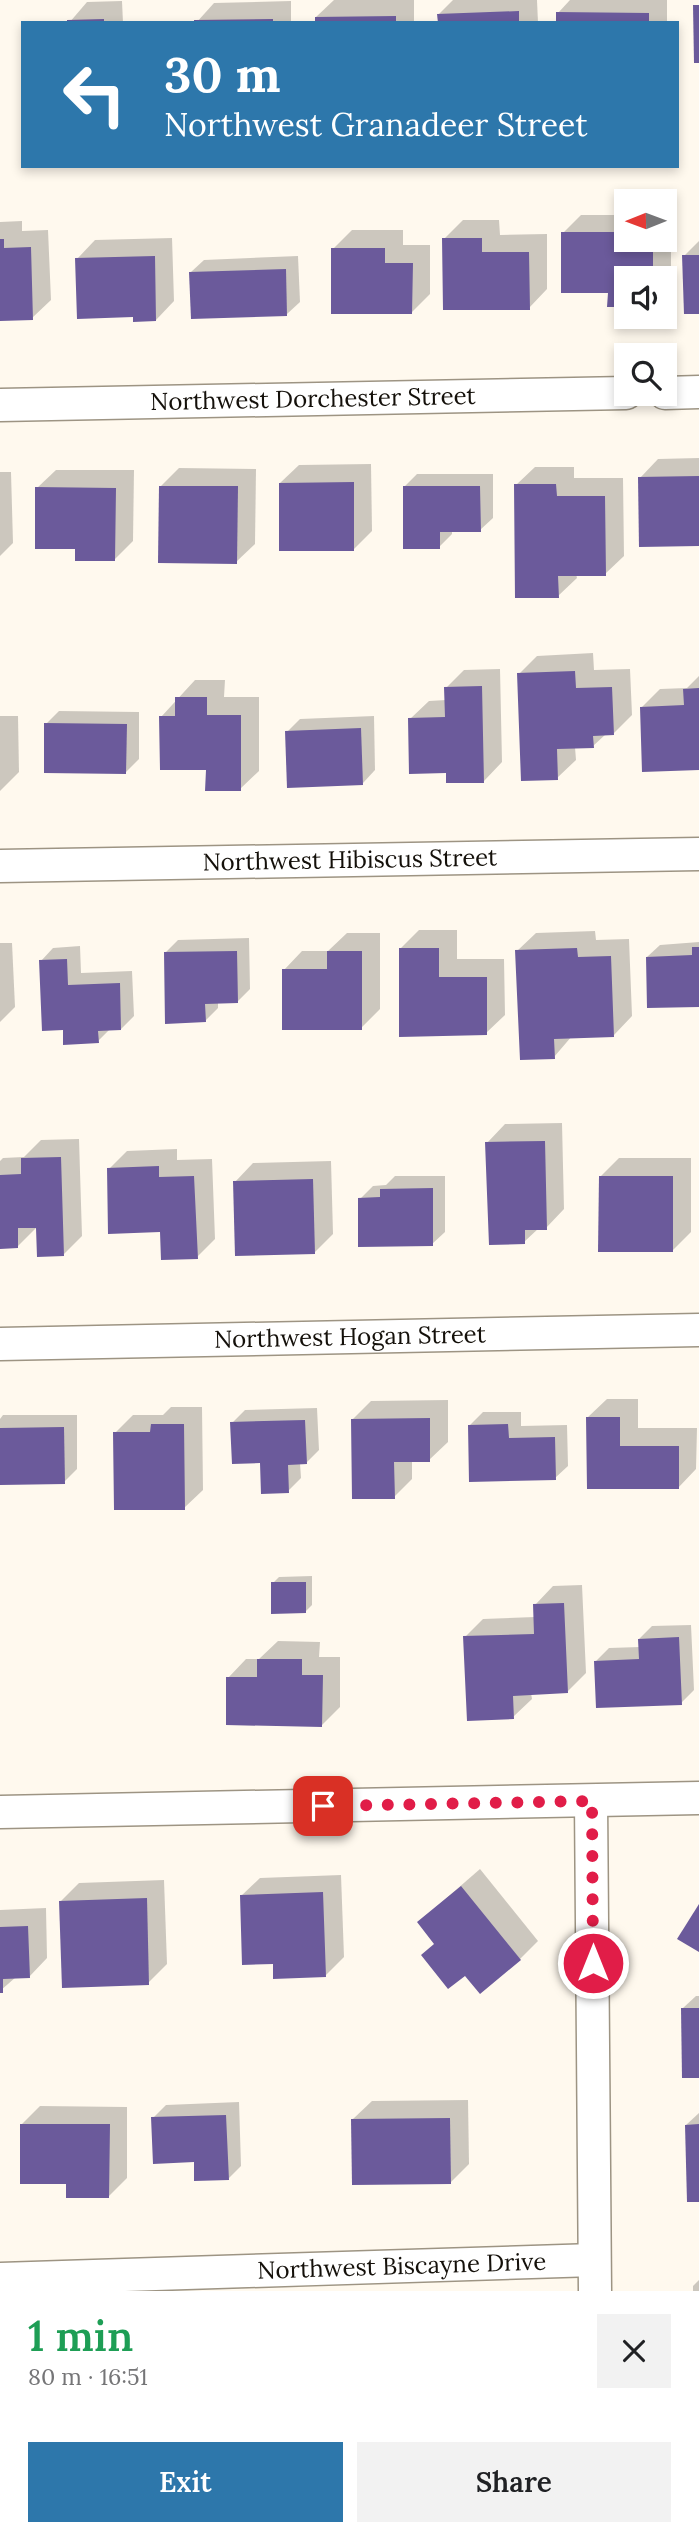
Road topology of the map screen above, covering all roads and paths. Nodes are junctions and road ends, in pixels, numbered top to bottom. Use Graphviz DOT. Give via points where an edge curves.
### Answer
graph roads {
  1 [pos="699,392"];
  2 [pos="614,393"];
  3 [pos="677,393"];
  4 [pos="0,405"];
  5 [pos="699,854"];
  6 [pos="0,866"];
  7 [pos="699,1330"];
  8 [pos="0,1343"];
  9 [pos="699,1798"];
  10 [pos="592,1801"];
  11 [pos="0,1812"];
  12 [pos="594,2260"];
  13 [pos="0,2279"];
  14 [pos="595,2291"];
  1 -- 3 [label="street"];
  2 -- 4 [label="street, Northwest Dorchester Street"];
  5 -- 6 [label="street, Northwest Hibiscus Street"];
  7 -- 8 [label="street, Northwest Hogan Street"];
  9 -- 10 [label="street"];
  10 -- 11 [label="street"];
  10 -- 12 [label="street"];
  12 -- 13 [label="street, Northwest Biscayne Drive"];
  12 -- 14 [label="street"];
}
